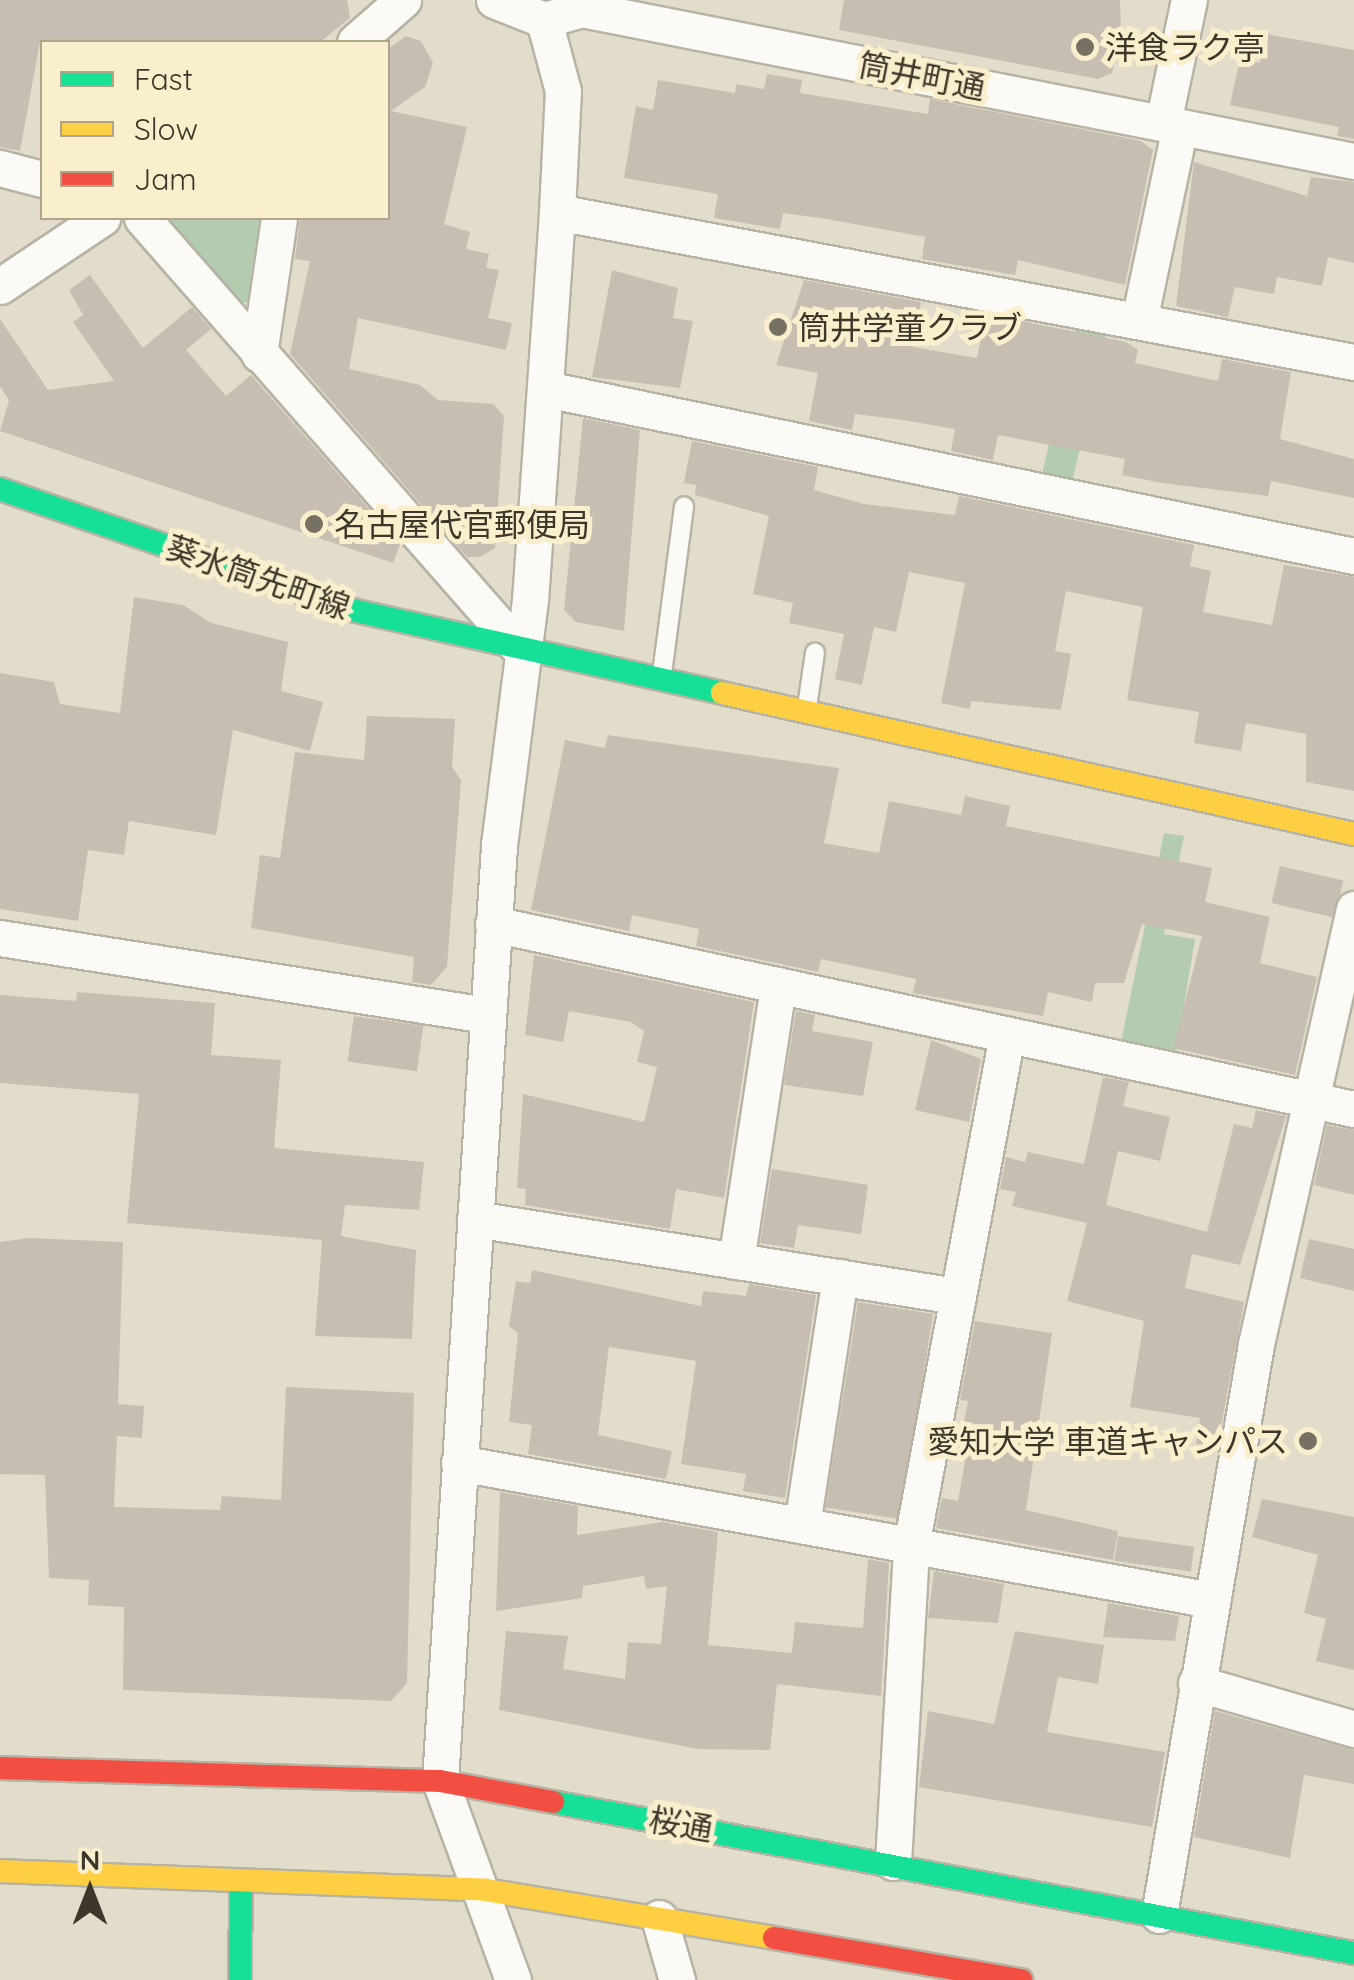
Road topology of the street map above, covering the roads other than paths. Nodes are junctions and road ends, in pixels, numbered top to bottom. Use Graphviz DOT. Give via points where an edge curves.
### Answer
graph roads {
  1 [pos="402,0"];
  2 [pos="494,0"];
  3 [pos="1189,0"];
  4 [pos="544,20"];
  5 [pos="357,40"];
  6 [pos="1172,125"];
  7 [pos="1354,161"];
  8 [pos="0,168"];
  9 [pos="40,178"];
  10 [pos="557,212"];
  11 [pos="99,220"];
  12 [pos="144,220"];
  13 [pos="279,220"];
  14 [pos="0,286"];
  15 [pos="1140,316"];
  16 [pos="259,354"];
  17 [pos="1354,362"];
  18 [pos="546,389"];
  19 [pos="0,489"];
  20 [pos="684,506"];
  21 [pos="1354,556"];
  22 [pos="521,650"];
  23 [pos="814,653"];
  24 [pos="661,679"];
  25 [pos="806,709"];
  26 [pos="1354,834"];
  27 [pos="1354,909"];
  28 [pos="493,924"];
  29 [pos="0,938"];
  30 [pos="778,985"];
  31 [pos="487,1015"];
  32 [pos="1007,1035"];
  33 [pos="1312,1099"];
  34 [pos="1354,1109"];
  35 [pos="474,1219"];
  36 [pos="736,1261"];
  37 [pos="840,1278"];
  38 [pos="952,1295"];
  39 [pos="459,1463"];
  40 [pos="802,1525"];
  41 [pos="912,1546"];
  42 [pos="1211,1600"];
  43 [pos="1196,1683"];
  44 [pos="1354,1729"];
  45 [pos="0,1768"];
  46 [pos="440,1781"];
  47 [pos="893,1862"];
  48 [pos="0,1871"];
  49 [pos="241,1880"];
  50 [pos="485,1890"];
  51 [pos="1159,1915"];
  52 [pos="659,1918"];
  53 [pos="1354,1953"];
  54 [pos="240,1980"];
  55 [pos="513,1980"];
  56 [pos="678,1980"];
  57 [pos="1021,1980"];
  1 -- 5 [label="street"];
  2 -- 4 [label="street"];
  3 -- 6 [label="street"];
  4 -- 6 [label="street, 筒井町通" via="582,9"];
  4 -- 10 [label="street" via="563,91"];
  6 -- 7 [label="street, 筒井町通"];
  6 -- 15 [label="street"];
  8 -- 9 [label="street"];
  10 -- 15 [label="street"];
  10 -- 18 [label="street"];
  11 -- 14 [label="street"];
  12 -- 16 [label="street"];
  13 -- 16 [label="street"];
  15 -- 17 [label="street"];
  16 -- 22 [label="street"];
  18 -- 21 [label="street"];
  18 -- 22 [label="street"];
  19 -- 22 [label="street, 葵水筒先町線" via="356,611"];
  20 -- 24 [label="lane"];
  22 -- 24 [label="street, 葵水筒先町線"];
  22 -- 28 [label="street"];
  23 -- 25 [label="lane"];
  24 -- 25 [label="street, 葵水筒先町線"];
  25 -- 26 [label="street, 葵水筒先町線"];
  27 -- 33 [label="street"];
  28 -- 30 [label="street"];
  28 -- 31 [label="street"];
  29 -- 31 [label="street"];
  30 -- 32 [label="street"];
  30 -- 36 [label="street"];
  31 -- 35 [label="street"];
  32 -- 33 [label="street"];
  32 -- 38 [label="street"];
  33 -- 34 [label="street"];
  33 -- 42 [label="street"];
  35 -- 36 [label="street"];
  35 -- 39 [label="street"];
  36 -- 37 [label="street"];
  37 -- 38 [label="street"];
  37 -- 40 [label="street"];
  38 -- 41 [label="street"];
  39 -- 40 [label="street"];
  39 -- 46 [label="street"];
  40 -- 41 [label="street"];
  41 -- 42 [label="street"];
  41 -- 47 [label="street"];
  42 -- 43 [label="street"];
  43 -- 44 [label="street"];
  43 -- 51 [label="street"];
  45 -- 46 [label="street, 桜通"];
  46 -- 47 [label="street, 桜通"];
  46 -- 50 [label="street"];
  47 -- 51 [label="street, 桜通"];
  48 -- 49 [label="street"];
  49 -- 50 [label="street"];
  49 -- 54 [label="street"];
  50 -- 52 [label="street"];
  50 -- 55 [label="street"];
  51 -- 53 [label="street, 桜通"];
  52 -- 56 [label="street"];
  52 -- 57 [label="street"];
}
